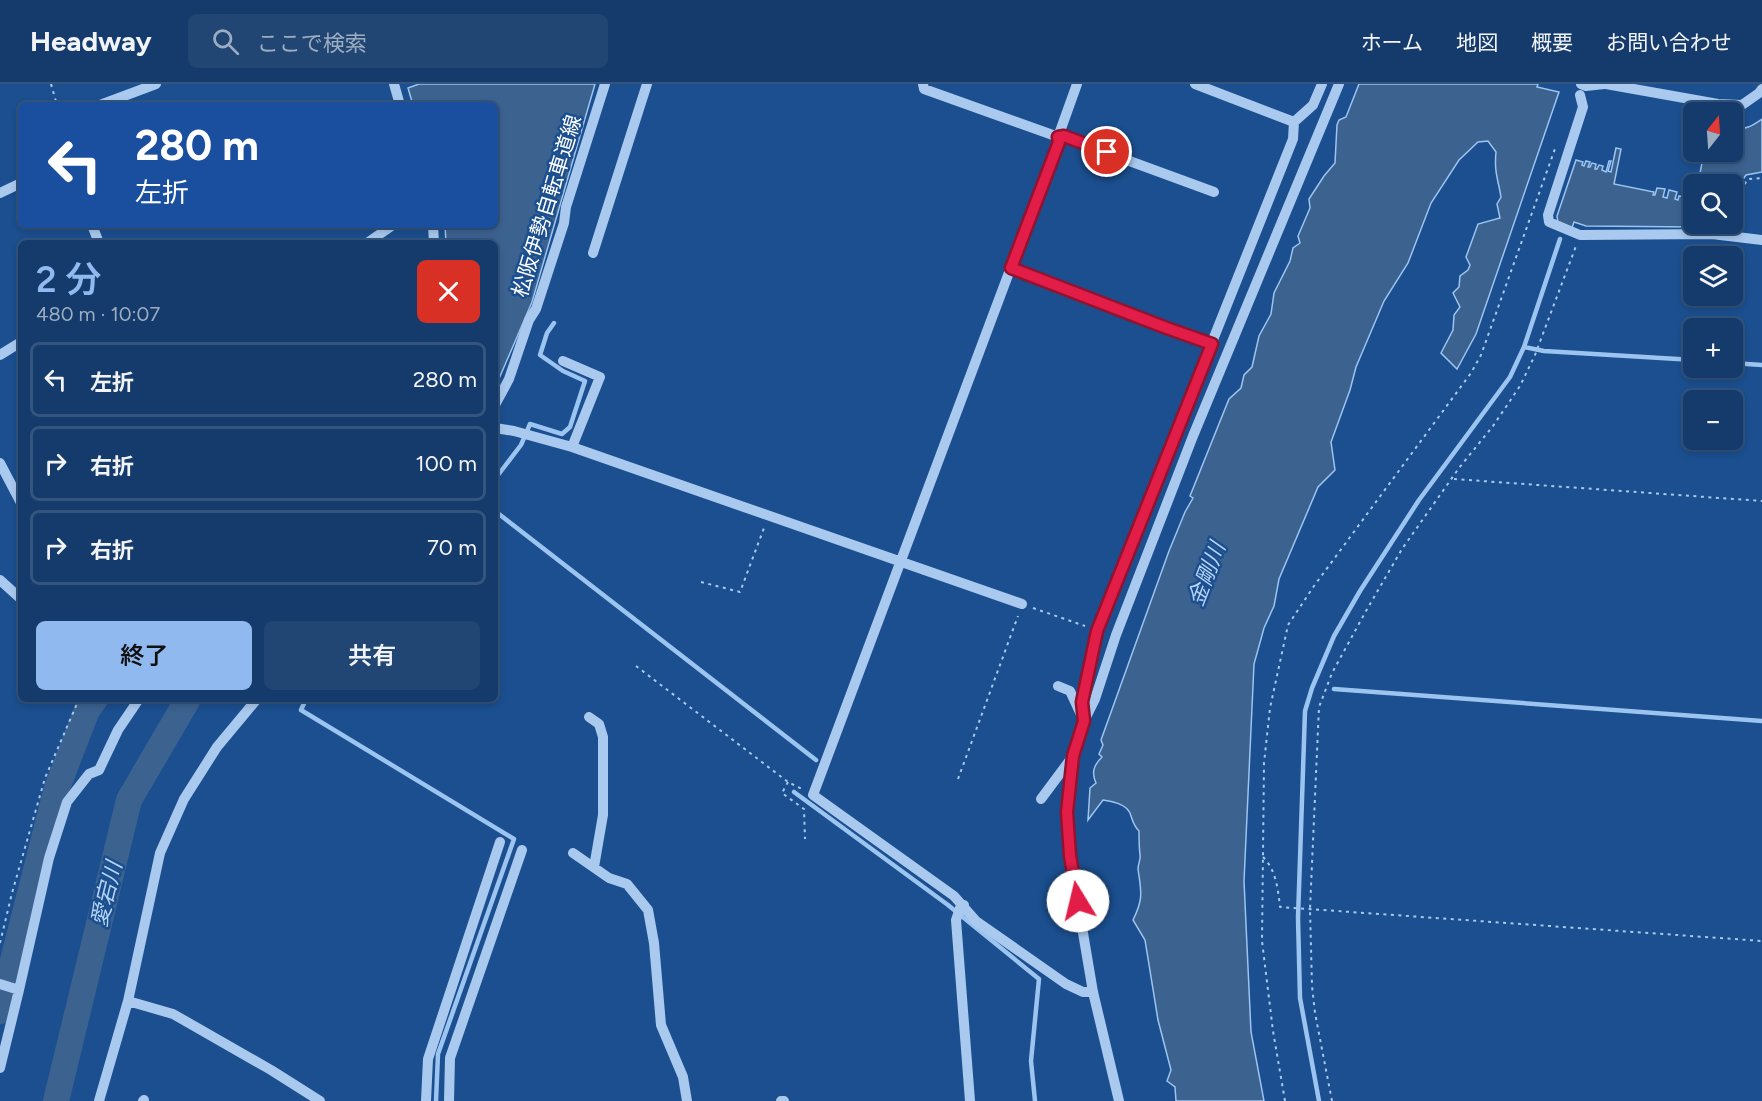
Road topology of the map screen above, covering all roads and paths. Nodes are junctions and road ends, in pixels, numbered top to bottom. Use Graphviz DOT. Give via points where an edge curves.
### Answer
graph roads {
  1 [pos="51,84"];
  2 [pos="156,84"];
  3 [pos="394,84"];
  4 [pos="605,84"];
  5 [pos="647,84"];
  6 [pos="923,84"];
  7 [pos="1077,84"];
  8 [pos="1195,84"];
  9 [pos="1322,84"];
  10 [pos="1339,84"];
  11 [pos="1605,84"];
  12 [pos="1581,89"];
  13 [pos="1762,89"];
  14 [pos="56,102"];
  15 [pos="108,102"];
  16 [pos="399,102"];
  17 [pos="1294,122"];
  18 [pos="1058,137"];
  19 [pos="1556,147"];
  20 [pos="1762,178"];
  21 [pos="18,185"];
  22 [pos="1743,186"];
  23 [pos="1214,192"];
  24 [pos="0,194"];
  25 [pos="389,228"];
  26 [pos="1580,235"];
  27 [pos="371,240"];
  28 [pos="1762,240"];
  29 [pos="593,253"];
  30 [pos="1011,268"];
  31 [pos="18,344"];
  32 [pos="1212,344"];
  33 [pos="0,355"];
  34 [pos="562,362"];
  35 [pos="498,399"];
  36 [pos="498,428"];
  37 [pos="572,447"];
  38 [pos="0,463"];
  39 [pos="1452,478"];
  40 [pos="18,497"];
  41 [pos="1762,501"];
  42 [pos="773,516"];
  43 [pos="900,561"];
  44 [pos="0,580"];
  45 [pos="701,582"];
  46 [pos="18,591"];
  47 [pos="1022,604"];
  48 [pos="1097,631"];
  49 [pos="636,666"];
  50 [pos="1058,686"];
  51 [pos="78,702"];
  52 [pos="136,702"];
  53 [pos="254,702"];
  54 [pos="590,717"];
  55 [pos="1084,721"];
  56 [pos="1073,756"];
  57 [pos="958,779"];
  58 [pos="788,782"];
  59 [pos="813,795"];
  60 [pos="1041,799"];
  61 [pos="805,839"];
  62 [pos="500,842"];
  63 [pos="522,850"];
  64 [pos="573,853"];
  65 [pos="1263,857"];
  66 [pos="594,867"];
  67 [pos="962,907"];
  68 [pos="1310,909"];
  69 [pos="1762,941"];
  70 [pos="0,943"];
  71 [pos="0,984"];
  72 [pos="19,989"];
  73 [pos="1093,992"];
  74 [pos="128,1001"];
  75 [pos="0,1068"];
  76 [pos="99,1101"];
  77 [pos="320,1101"];
  78 [pos="426,1101"];
  79 [pos="449,1101"];
  80 [pos="687,1101"];
  81 [pos="970,1101"];
  82 [pos="1119,1101"];
  83 [pos="1285,1101"];
  84 [pos="1332,1101"];
  1 -- 14 [label="path"];
  2 -- 15 [label="street"];
  3 -- 16 [label="street"];
  4 -- 35 [label="street, 松阪伊勢自転車道線" via="536,309"];
  5 -- 29 [label="street"];
  6 -- 18 [label="street" via="924,89"];
  7 -- 18 [label="street"];
  8 -- 17 [label="street"];
  9 -- 17 [label="street" via="1314,105"];
  10 -- 55 [label="street" via="1193,436"];
  11 -- 12 [label="street"];
  11 -- 13 [label="street" via="1742,105"];
  12 -- 26 [label="street" via="1583,107 1548,215 1549,222"];
  17 -- 32 [label="street" via="1293,139"];
  18 -- 23 [label="street"];
  18 -- 30 [label="street"];
  19 -- 65 [label="path" via="1489,334 1471,373 1288,624 1264,763"];
  20 -- 22 [label="path" via="1748,179"];
  21 -- 24 [label="street"];
  25 -- 27 [label="street"];
  26 -- 28 [label="street" via="1712,234"];
  26 -- 39 [label="path" via="1520,386"];
  30 -- 32 [label="street"];
  30 -- 43 [label="street"];
  31 -- 33 [label="street"];
  32 -- 48 [label="street"];
  34 -- 37 [label="street" via="600,377"];
  36 -- 37 [label="street"];
  37 -- 42 [label="street"];
  38 -- 40 [label="street"];
  39 -- 41 [label="path"];
  39 -- 68 [label="path" via="1402,549 1366,611 1332,673 1320,708"];
  42 -- 43 [label="street"];
  42 -- 45 [label="path" via="766,523 740,592"];
  43 -- 47 [label="street"];
  43 -- 59 [label="street"];
  44 -- 46 [label="street"];
  47 -- 48 [label="path"];
  47 -- 57 [label="path"];
  48 -- 55 [label="street" via="1082,702"];
  49 -- 58 [label="path"];
  50 -- 55 [label="street" via="1070,691"];
  51 -- 70 [label="path" via="45,778"];
  52 -- 72 [label="street" via="99,770 88,774 67,802 49,858"];
  53 -- 74 [label="street" via="218,747 170,826 160,853"];
  54 -- 66 [label="street" via="599,724 603,737 603,815"];
  55 -- 56 [label="street"];
  56 -- 60 [label="street"];
  56 -- 73 [label="street" via="1067,812 1070,856"];
  58 -- 59 [label="path"];
  58 -- 61 [label="path" via="782,793 804,809"];
  59 -- 67 [label="street" via="954,896"];
  62 -- 78 [label="street" via="428,1059"];
  63 -- 79 [label="street" via="450,1058"];
  64 -- 66 [label="street"];
  65 -- 68 [label="path" via="1271,864 1280,907"];
  65 -- 83 [label="path" via="1262,941"];
  66 -- 80 [label="street" via="627,884 648,910 662,1026 683,1077"];
  67 -- 73 [label="street" via="1066,984"];
  67 -- 81 [label="street" via="956,920"];
  68 -- 69 [label="path"];
  68 -- 84 [label="path" via="1315,1013"];
  71 -- 72 [label="street"];
  72 -- 75 [label="street"];
  73 -- 82 [label="street"];
  74 -- 76 [label="street"];
  74 -- 77 [label="street" via="173,1014"];
}
